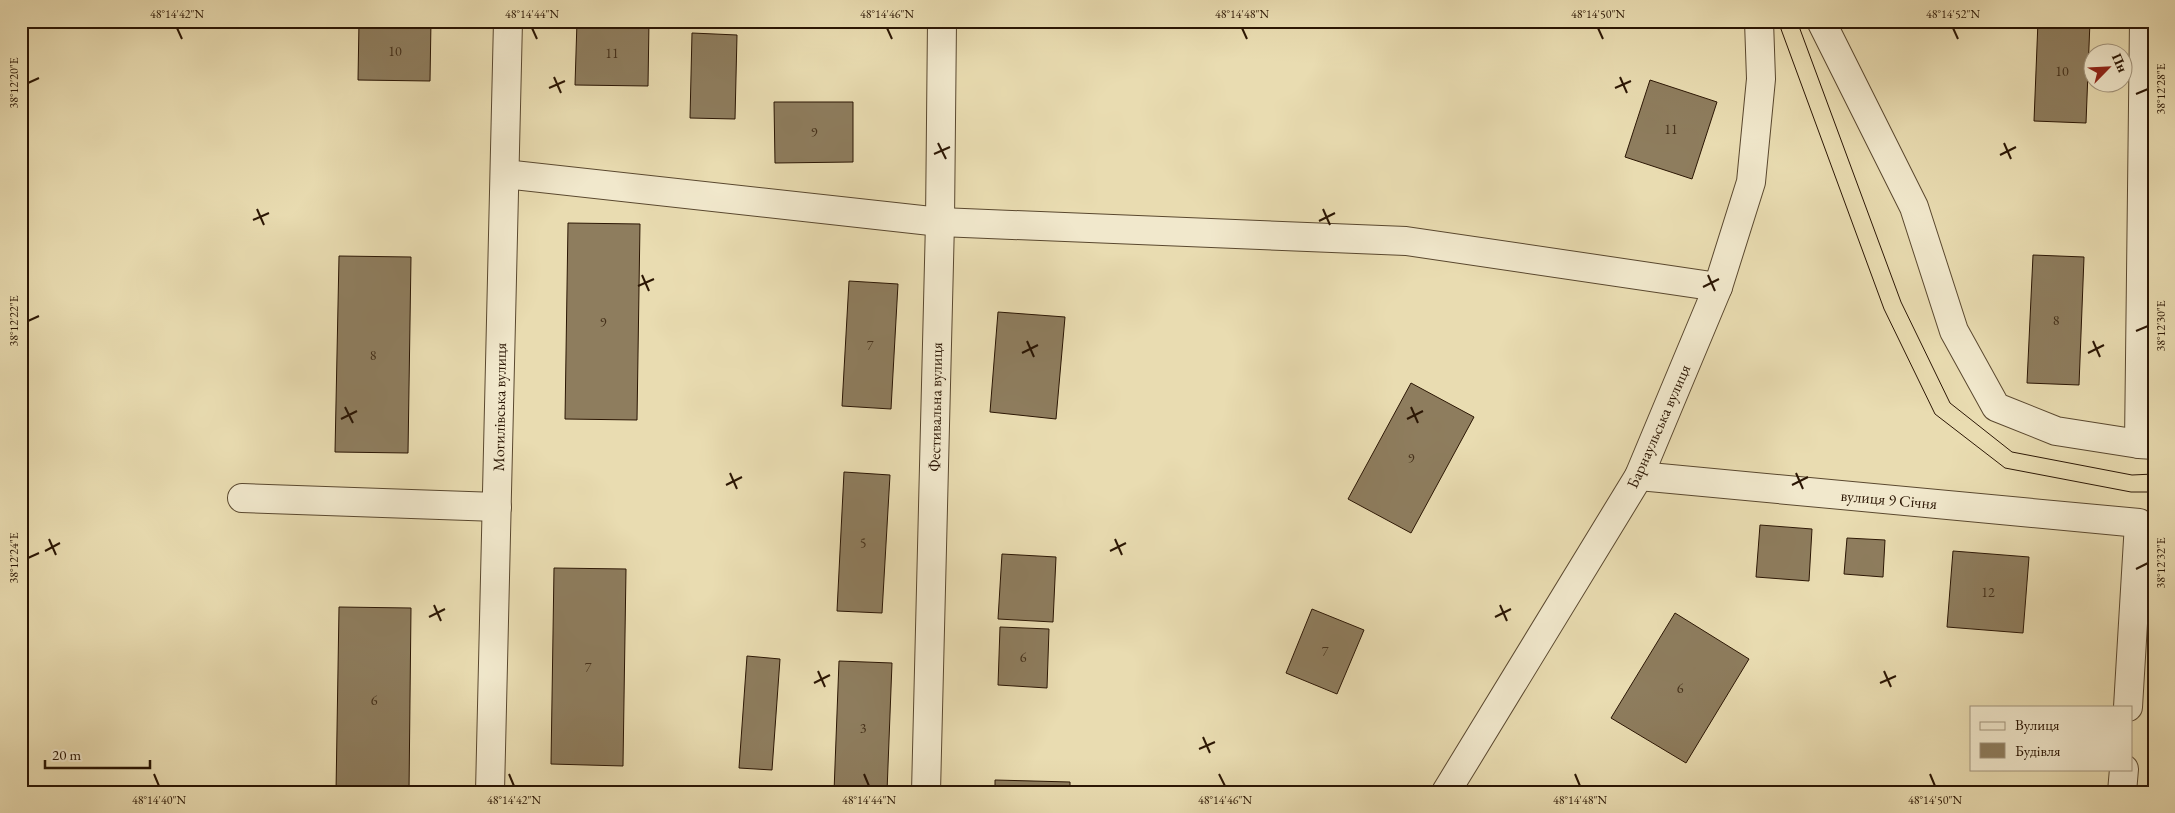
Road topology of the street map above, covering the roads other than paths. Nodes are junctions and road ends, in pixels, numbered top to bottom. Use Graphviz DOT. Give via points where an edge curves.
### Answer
graph roads {
  1 [pos="508,21"];
  2 [pos="942,21"];
  3 [pos="1759,21"];
  4 [pos="1821,21"];
  5 [pos="2144,21"];
  6 [pos="505,174"];
  7 [pos="940,222"];
  8 [pos="1718,287"];
  9 [pos="2147,445"];
  10 [pos="1639,476"];
  11 [pos="242,498"];
  12 [pos="497,507"];
  13 [pos="2128,706"];
  14 [pos="2124,770"];
  15 [pos="490,792"];
  16 [pos="926,792"];
  17 [pos="1446,792"];
  18 [pos="2122,792"];
  1 -- 6 [label="street, Могилівська вулиця"];
  2 -- 7 [label="street, Фестивальна вулиця"];
  3 -- 8 [label="street, Барнаульська вулиця" via="1761,79 1751,182"];
  4 -- 9 [label="street" via="1914,207 1954,331 1996,407 2056,431"];
  5 -- 9 [label="street"];
  6 -- 7 [label="street"];
  6 -- 12 [label="street, Могилівська вулиця"];
  7 -- 8 [label="street" via="1406,241"];
  7 -- 16 [label="street, Фестивальна вулиця"];
  8 -- 10 [label="street, Барнаульська вулиця"];
  10 -- 13 [label="street, вулиця 9 Січня" via="2139,523"];
  10 -- 17 [label="street, Барнаульська вулиця"];
  11 -- 12 [label="street"];
  12 -- 15 [label="street, Могилівська вулиця"];
  14 -- 18 [label="street"];
}
